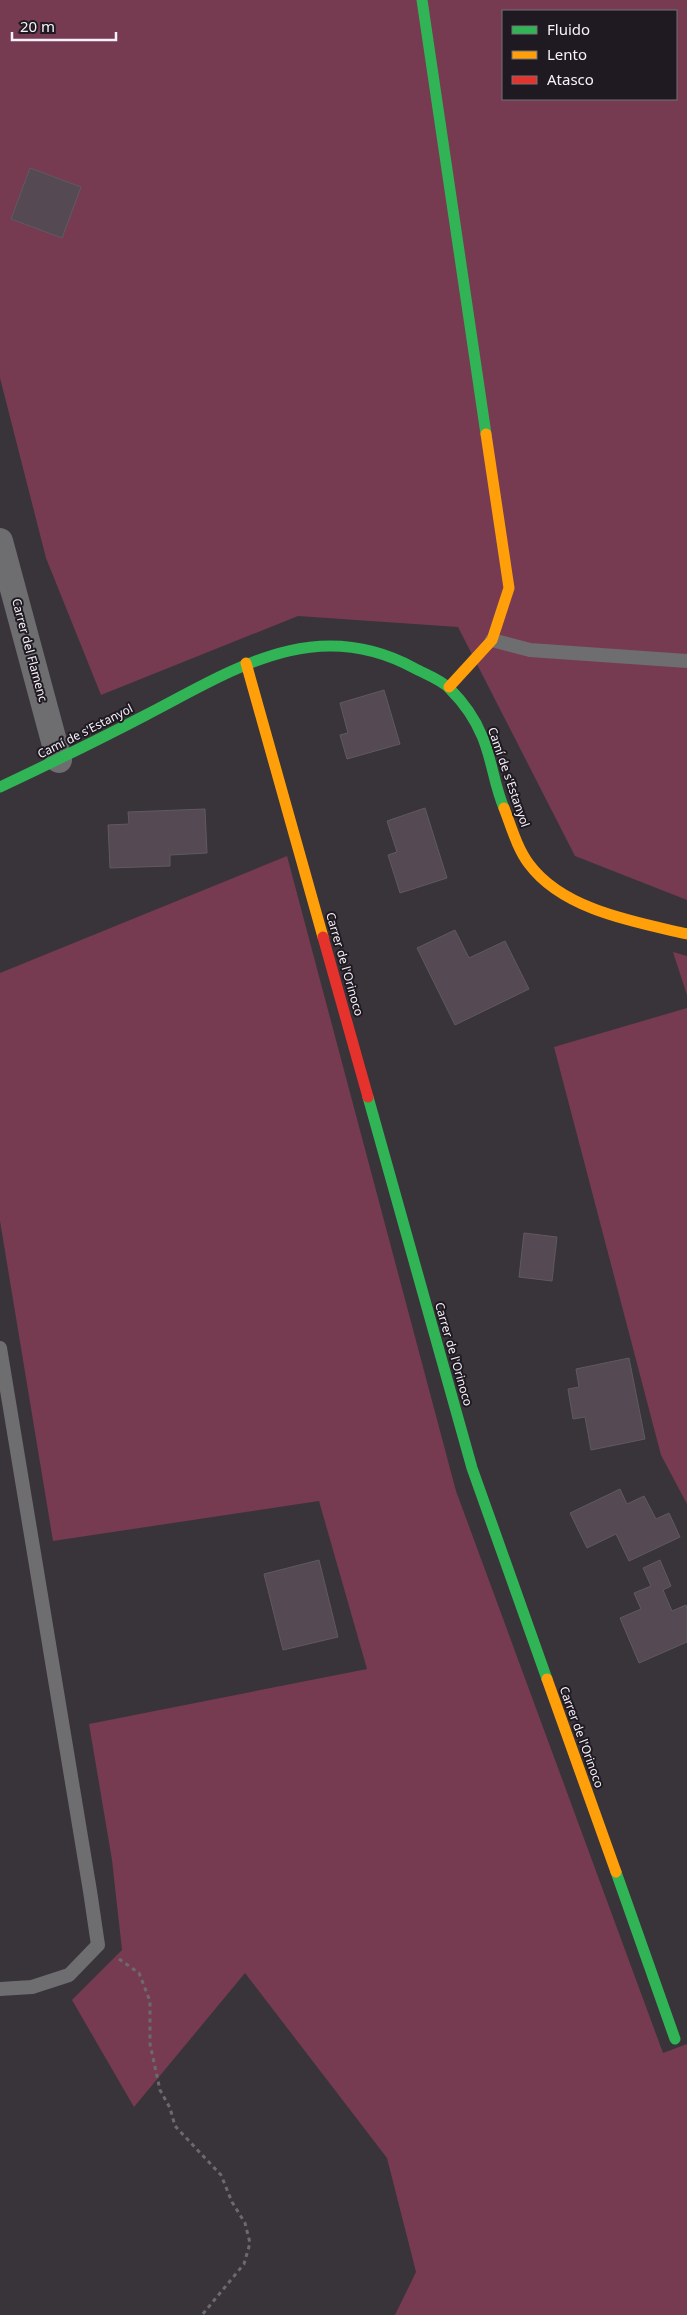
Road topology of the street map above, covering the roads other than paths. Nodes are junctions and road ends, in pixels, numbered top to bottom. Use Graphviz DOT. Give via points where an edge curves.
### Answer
graph roads {
  1 [pos="422,0"];
  2 [pos="0,541"];
  3 [pos="492,640"];
  4 [pos="687,661"];
  5 [pos="246,663"];
  6 [pos="449,686"];
  7 [pos="59,760"];
  8 [pos="0,787"];
  9 [pos="687,934"];
  10 [pos="0,1348"];
  11 [pos="0,1989"];
  12 [pos="674,2039"];
  1 -- 3 [label="street" via="509,588"];
  2 -- 7 [label="street, Carrer del Flamenc"];
  3 -- 4 [label="lane" via="530,650"];
  3 -- 6 [label="street"];
  5 -- 6 [label="street, Camí de s'Estanyol" via="286,650 338,646 398,659"];
  5 -- 7 [label="street, Camí de s'Estanyol"];
  5 -- 12 [label="street, Carrer de l'Orinoco" via="472,1468"];
  6 -- 9 [label="street, Camí de s'Estanyol" via="482,736 497,792 529,864 574,900 610,916"];
  7 -- 8 [label="street, Camí de s'Estanyol"];
  10 -- 11 [label="lane" via="98,1945 69,1975 32,1987"];
}
